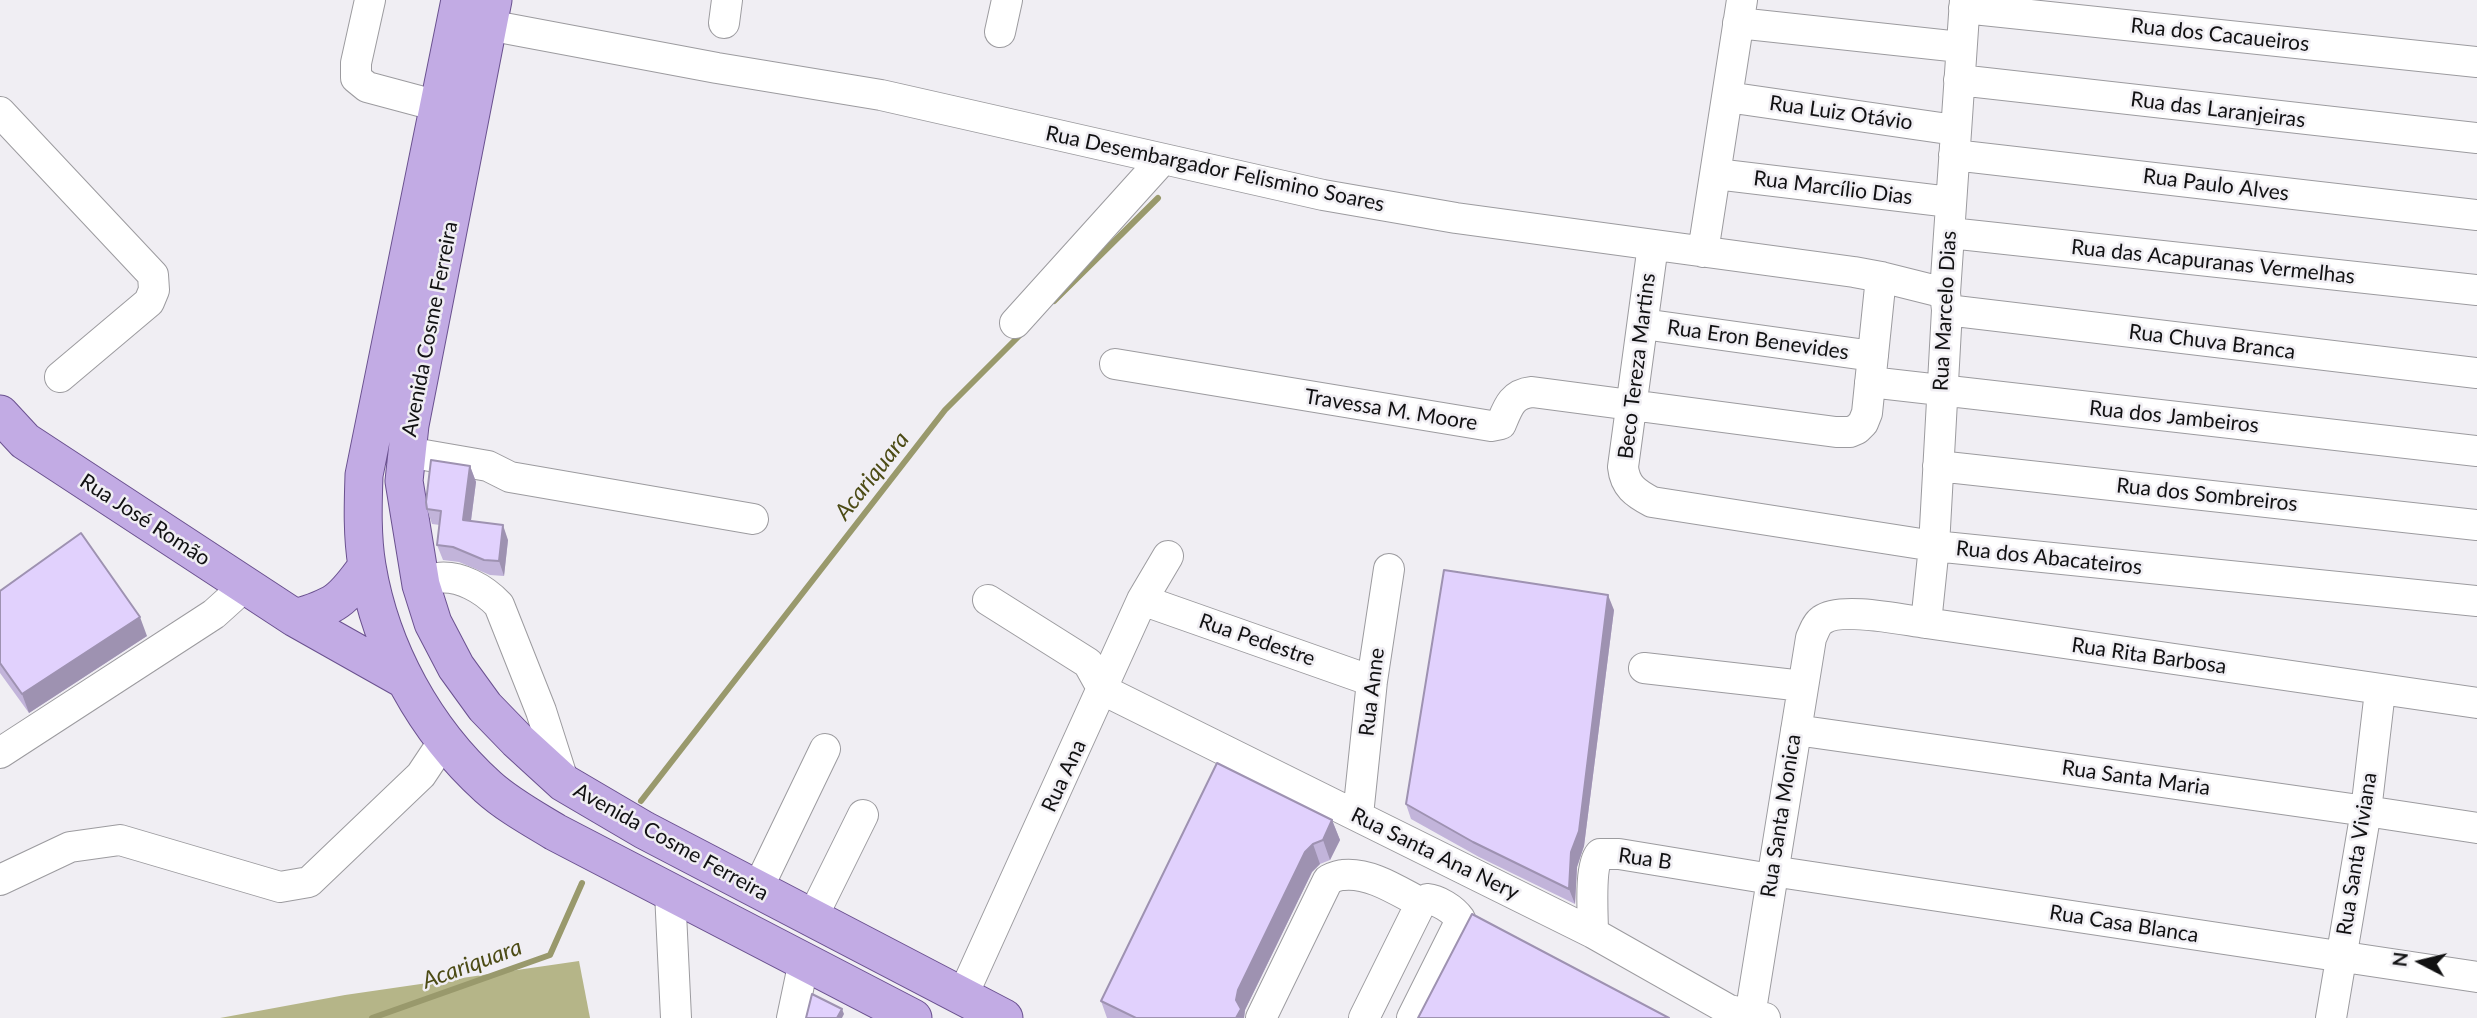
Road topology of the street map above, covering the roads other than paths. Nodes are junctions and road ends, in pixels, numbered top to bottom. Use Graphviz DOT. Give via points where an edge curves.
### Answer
graph roads {
  1 [pos="370,0"];
  2 [pos="460,0"];
  3 [pos="1007,0"];
  4 [pos="1964,4"];
  5 [pos="1740,12"];
  6 [pos="491,13"];
  7 [pos="1000,32"];
  8 [pos="1960,47"];
  9 [pos="2477,62"];
  10 [pos="1959,80"];
  11 [pos="1727,97"];
  12 [pos="438,106"];
  13 [pos="0,112"];
  14 [pos="2477,138"];
  15 [pos="1954,143"];
  16 [pos="1163,159"];
  17 [pos="1717,174"];
  18 [pos="1950,202"];
  19 [pos="2477,215"];
  20 [pos="1950,233"];
  21 [pos="1653,245"];
  22 [pos="1703,252"];
  23 [pos="1881,277"];
  24 [pos="2477,290"];
  25 [pos="1946,302"];
  26 [pos="1015,323"];
  27 [pos="1643,324"];
  28 [pos="1115,364"];
  29 [pos="1872,369"];
  30 [pos="2477,373"];
  31 [pos="60,377"];
  32 [pos="1941,391"];
  33 [pos="1630,405"];
  34 [pos="0,414"];
  35 [pos="13,440"];
  36 [pos="2477,451"];
  37 [pos="407,452"];
  38 [pos="1938,466"];
  39 [pos="1628,486"];
  40 [pos="752,519"];
  41 [pos="2477,525"];
  42 [pos="1934,546"];
  43 [pos="1168,556"];
  44 [pos="367,566"];
  45 [pos="1389,569"];
  46 [pos="245,586"];
  47 [pos="421,586"];
  48 [pos="988,600"];
  49 [pos="1142,600"];
  50 [pos="2477,601"];
  51 [pos="295,618"];
  52 [pos="1822,620"];
  53 [pos="1926,623"];
  54 [pos="1644,668"];
  55 [pos="405,680"];
  56 [pos="1372,681"];
  57 [pos="1803,686"];
  58 [pos="1103,690"];
  59 [pos="2380,691"];
  60 [pos="2477,703"];
  61 [pos="1796,730"];
  62 [pos="445,739"];
  63 [pos="825,749"];
  64 [pos="0,753"];
  65 [pos="564,783"];
  66 [pos="2366,811"];
  67 [pos="863,815"];
  68 [pos="1358,816"];
  69 [pos="2477,828"];
  70 [pos="1771,875"];
  71 [pos="0,880"];
  72 [pos="757,890"];
  73 [pos="670,892"];
  74 [pos="1421,903"];
  75 [pos="812,918"];
  76 [pos="1592,933"];
  77 [pos="2340,956"];
  78 [pos="804,961"];
  79 [pos="2477,977"];
  80 [pos="962,997"];
  81 [pos="1757,1017"];
  82 [pos="676,1018"];
  83 [pos="792,1018"];
  84 [pos="913,1018"];
  85 [pos="1004,1018"];
  86 [pos="1261,1018"];
  87 [pos="1364,1018"];
  88 [pos="1412,1018"];
  89 [pos="2332,1018"];
  1 -- 12 [label="street" via="356,78 366,87"];
  2 -- 12 [label="main road, Avenida Cosme Ferreira"];
  3 -- 7 [label="street"];
  4 -- 8 [label="street, Rua Marcelo Dias"];
  4 -- 9 [label="street, Rua dos Cacaueiros"];
  5 -- 8 [label="street"];
  5 -- 11 [label="street"];
  6 -- 16 [label="street, Rua Desembargador Felismino Soares" via="717,68 881,96"];
  6 -- 37 [label="main road, Avenida Cosme Ferreira"];
  8 -- 10 [label="street, Rua Marcelo Dias"];
  10 -- 14 [label="street, Rua das Laranjeiras"];
  10 -- 15 [label="street, Rua Marcelo Dias"];
  11 -- 15 [label="street, Rua Luiz Otávio"];
  11 -- 17 [label="street"];
  12 -- 44 [label="main road, Avenida Cosme Ferreira" via="364,475"];
  13 -- 31 [label="street" via="153,275 149,302"];
  15 -- 18 [label="street, Rua Marcelo Dias"];
  15 -- 19 [label="street, Rua Paulo Alves"];
  16 -- 21 [label="street, Rua Desembargador Felismino Soares" via="1323,195"];
  16 -- 26 [label="street"];
  17 -- 18 [label="street, Rua Marcílio Dias"];
  17 -- 22 [label="street"];
  18 -- 20 [label="street, Rua Marcelo Dias"];
  20 -- 24 [label="street, Rua das Acapuranas Vermelhas"];
  20 -- 25 [label="street, Rua Marcelo Dias"];
  21 -- 22 [label="street, Rua Desembargador Felismino Soares"];
  21 -- 27 [label="street, Beco Tereza Martins"];
  22 -- 23 [label="street, Rua Desembargador Felismino Soares"];
  23 -- 25 [label="street, Rua Desembargador Felismino Soares"];
  23 -- 29 [label="street"];
  25 -- 30 [label="street, Rua Chuva Branca"];
  25 -- 32 [label="street, Rua Marcelo Dias"];
  27 -- 29 [label="street, Rua Eron Benevides"];
  27 -- 33 [label="street, Beco Tereza Martins"];
  28 -- 33 [label="street, Travessa M. Moore" via="1491,426 1502,424 1509,405 1522,393"];
  29 -- 32 [label="street, Rua dos Jambeiros"];
  29 -- 33 [label="street, Travessa M. Moore" via="1867,413 1863,423 1850,432"];
  32 -- 36 [label="street, Rua dos Jambeiros"];
  32 -- 38 [label="street, Rua Marcelo Dias"];
  33 -- 39 [label="street, Beco Tereza Martins" via="1623,467"];
  34 -- 35 [label="main road, Rua José Romão"];
  35 -- 46 [label="main road, Rua José Romão"];
  37 -- 40 [label="street" via="488,466 510,477"];
  37 -- 47 [label="main road, Avenida Cosme Ferreira" via="404,481"];
  38 -- 41 [label="street, Rua dos Sombreiros"];
  38 -- 42 [label="street, Rua Marcelo Dias"];
  39 -- 42 [label="street, Rua dos Abacateiros" via="1652,502"];
  42 -- 50 [label="street, Rua dos Abacateiros"];
  42 -- 53 [label="street, Rua Marcelo Dias"];
  43 -- 49 [label="street, Rua Ana"];
  44 -- 51 [label="main road" via="338,602"];
  44 -- 55 [label="main road, Avenida Cosme Ferreira" via="388,642"];
  45 -- 56 [label="street, Rua Anne"];
  46 -- 51 [label="main road, Rua José Romão"];
  46 -- 64 [label="street" via="214,614"];
  47 -- 65 [label="main road, Avenida Cosme Ferreira" via="433,623 463,677 485,707"];
  47 -- 65 [label="street" via="436,578 462,581 488,594 499,606"];
  48 -- 58 [label="street" via="1088,663"];
  49 -- 56 [label="street, Rua Pedestre"];
  49 -- 58 [label="street, Rua Ana"];
  51 -- 55 [label="main road, Rua José Romão"];
  52 -- 53 [label="street, Rua Rita Barbosa" via="1847,614"];
  52 -- 57 [label="street, Rua Santa Monica" via="1811,638"];
  53 -- 59 [label="street, Rua Rita Barbosa"];
  54 -- 57 [label="street"];
  55 -- 62 [label="main road, Avenida Cosme Ferreira"];
  56 -- 68 [label="street, Rua Anne"];
  57 -- 61 [label="street, Rua Santa Monica"];
  58 -- 68 [label="street, Rua Santa Ana Nery"];
  58 -- 80 [label="street, Rua Ana"];
  59 -- 60 [label="street, Rua Rita Barbosa"];
  59 -- 66 [label="street, Rua Santa Viviana"];
  61 -- 66 [label="street, Rua Santa Maria"];
  61 -- 70 [label="street, Rua Santa Monica"];
  62 -- 71 [label="street" via="421,775 309,882 280,887 120,840 70,847"];
  62 -- 73 [label="main road, Avenida Cosme Ferreira" via="489,787 519,810"];
  63 -- 72 [label="street"];
  65 -- 72 [label="main road, Avenida Cosme Ferreira"];
  66 -- 69 [label="street, Rua Santa Maria"];
  66 -- 77 [label="street, Rua Santa Viviana"];
  67 -- 75 [label="street"];
  68 -- 76 [label="street, Rua Santa Ana Nery"];
  70 -- 76 [label="street, Rua B" via="1600,854 1594,869"];
  70 -- 77 [label="street, Rua Casa Blanca"];
  70 -- 81 [label="street, Rua Santa Monica"];
  72 -- 75 [label="main road, Avenida Cosme Ferreira"];
  73 -- 78 [label="main road, Avenida Cosme Ferreira"];
  73 -- 82 [label="street"];
  74 -- 86 [label="street" via="1363,878 1343,875 1328,880"];
  74 -- 87 [label="street"];
  74 -- 88 [label="street" via="1433,899 1460,919"];
  75 -- 80 [label="main road, Avenida Cosme Ferreira"];
  76 -- 81 [label="street, Rua Santa Ana Nery" via="1729,1010"];
  77 -- 79 [label="street, Rua Casa Blanca"];
  77 -- 89 [label="street, Rua Santa Viviana"];
  78 -- 83 [label="street"];
  78 -- 84 [label="main road, Avenida Cosme Ferreira"];
  80 -- 85 [label="main road, Avenida Cosme Ferreira"];
}
